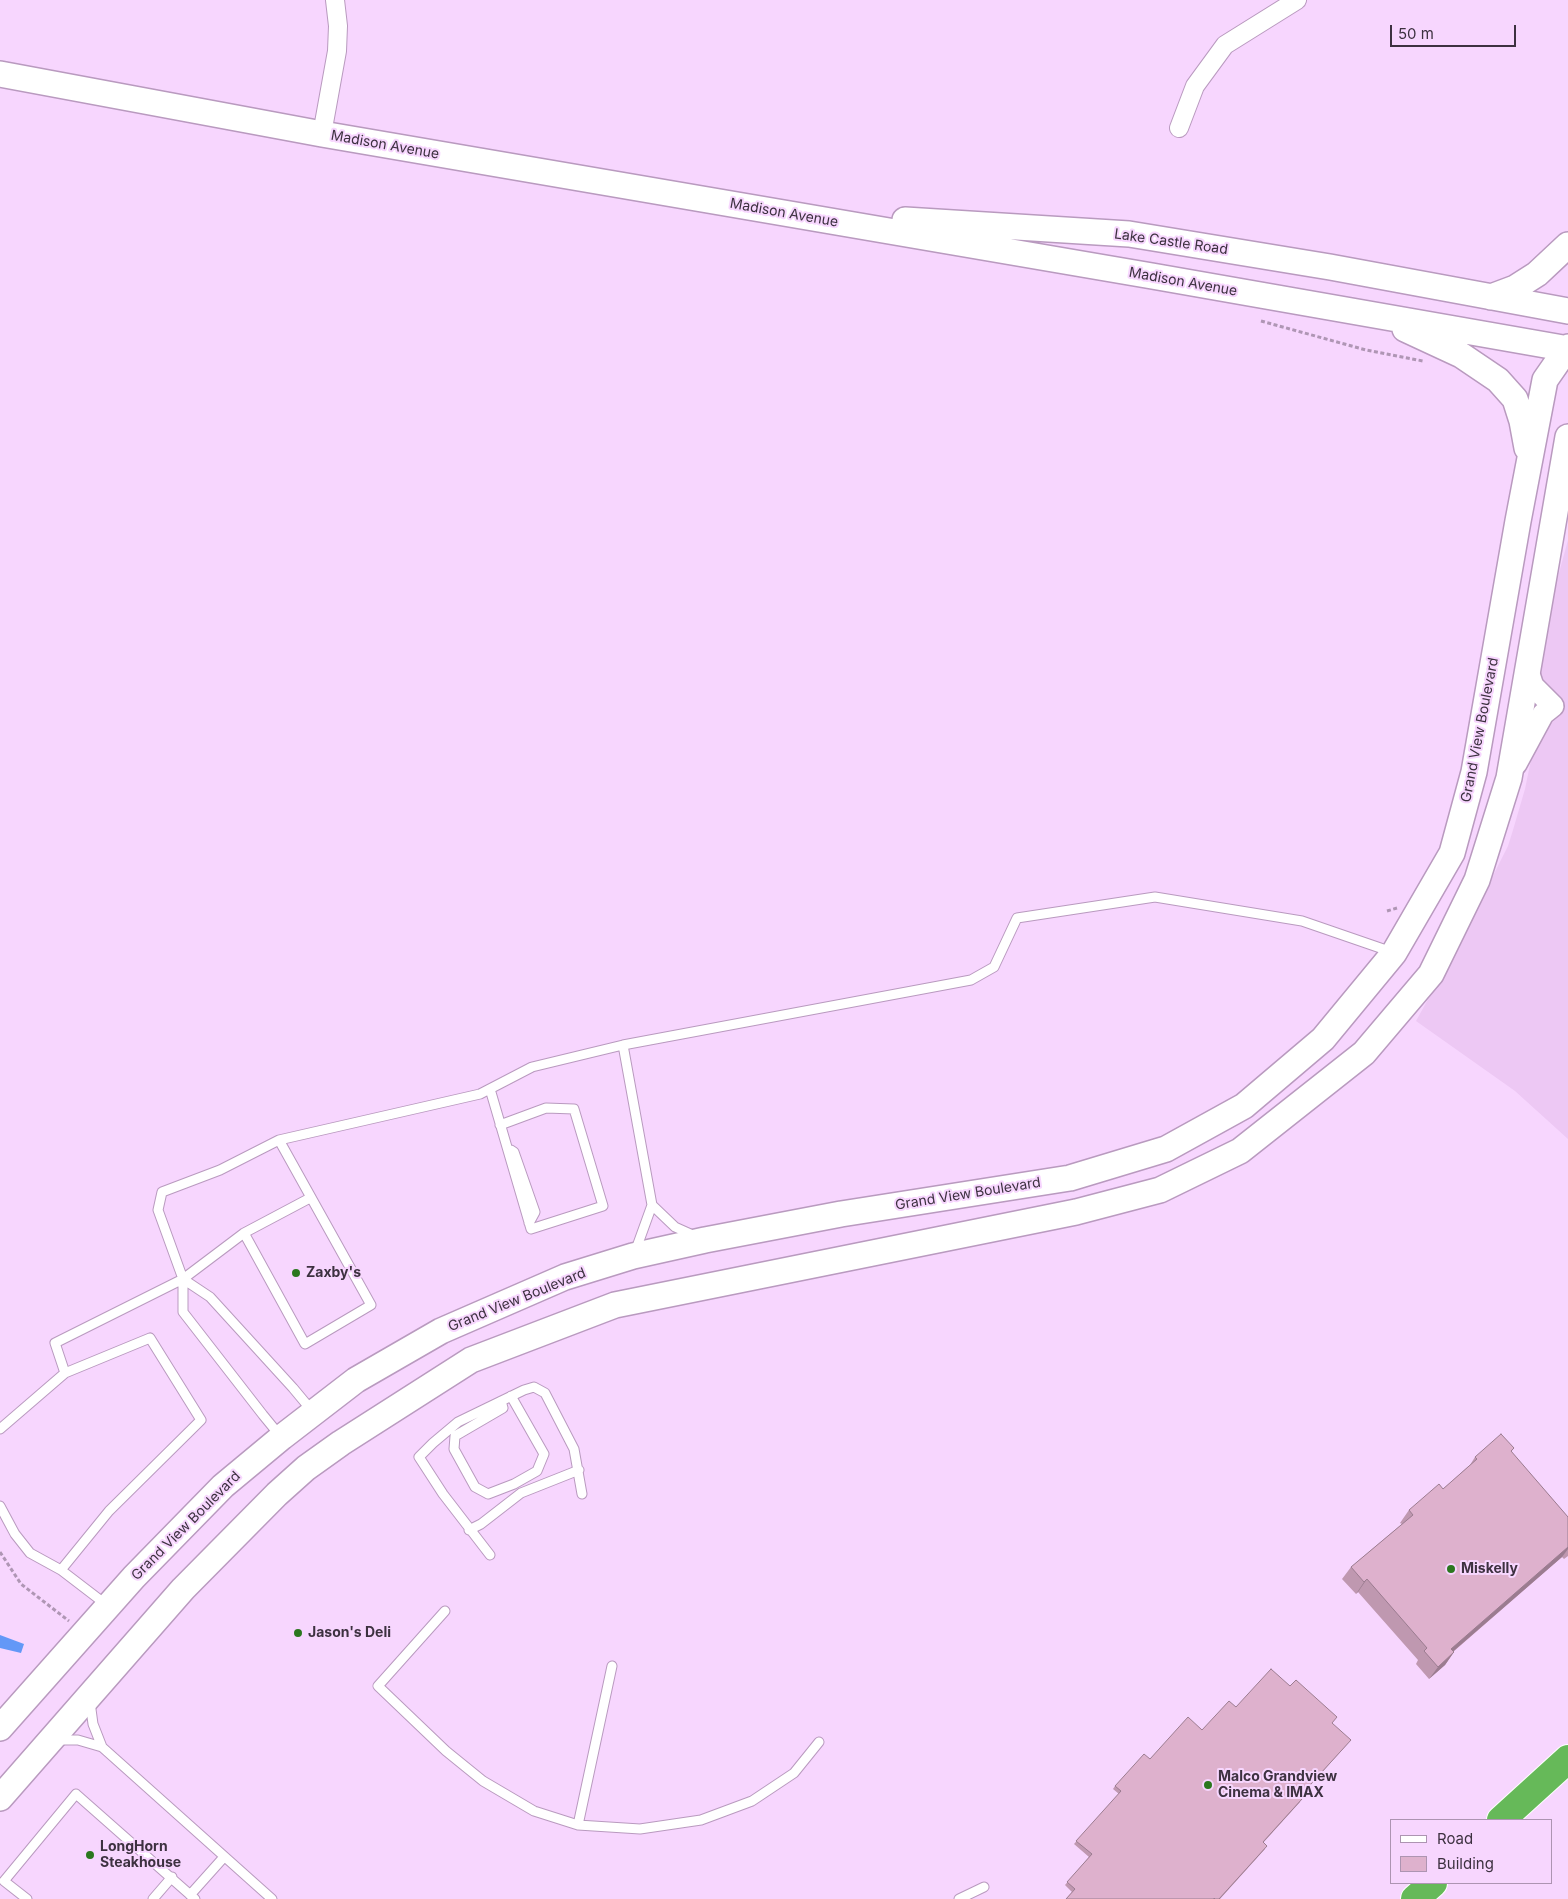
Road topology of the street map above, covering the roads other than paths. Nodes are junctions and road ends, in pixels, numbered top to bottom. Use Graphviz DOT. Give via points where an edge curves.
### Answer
graph roads {
  1 [pos="335,0"];
  2 [pos="1297,0"];
  3 [pos="0,74"];
  4 [pos="1179,128"];
  5 [pos="322,134"];
  6 [pos="770,211"];
  7 [pos="1568,245"];
  8 [pos="1491,296"];
  9 [pos="1568,311"];
  10 [pos="1375,315"];
  11 [pos="1568,349"];
  12 [pos="1568,437"];
  13 [pos="1529,460"];
  14 [pos="1564,476"];
  15 [pos="1394,953"];
  16 [pos="623,1045"];
  17 [pos="490,1089"];
  18 [pos="500,1125"];
  19 [pos="279,1140"];
  20 [pos="310,1198"];
  21 [pos="652,1205"];
  22 [pos="244,1233"];
  23 [pos="705,1240"];
  24 [pos="633,1256"];
  25 [pos="183,1279"];
  26 [pos="65,1373"];
  27 [pos="511,1396"];
  28 [pos="501,1401"];
  29 [pos="314,1413"];
  30 [pos="0,1429"];
  31 [pos="282,1437"];
  32 [pos="579,1470"];
  33 [pos="582,1494"];
  34 [pos="0,1506"];
  35 [pos="469,1530"];
  36 [pos="490,1555"];
  37 [pos="61,1570"];
  38 [pos="108,1606"];
  39 [pos="445,1611"];
  40 [pos="612,1666"];
  41 [pos="89,1697"];
  42 [pos="0,1728"];
  43 [pos="52,1740"];
  44 [pos="819,1742"];
  45 [pos="102,1747"];
  46 [pos="1568,1759"];
  47 [pos="0,1798"];
  48 [pos="1502,1819"];
  49 [pos="578,1825"];
  50 [pos="224,1857"];
  51 [pos="172,1877"];
  52 [pos="1432,1884"];
  53 [pos="984,1886"];
  54 [pos="193,1897"];
  55 [pos="27,1899"];
  56 [pos="154,1899"];
  57 [pos="272,1899"];
  58 [pos="959,1899"];
  59 [pos="1415,1899"];
  1 -- 5 [label="street" via="336,51"];
  2 -- 4 [label="street" via="1225,45 1195,86"];
  3 -- 5 [label="main road, Madison Avenue"];
  5 -- 6 [label="main road, Madison Avenue"];
  6 -- 8 [label="main road, Lake Castle Road" via="1129,234"];
  6 -- 10 [label="main road, Madison Avenue"];
  7 -- 8 [label="main road" via="1537,274 1514,288"];
  8 -- 9 [label="main road, Lake Castle Road"];
  10 -- 11 [label="main road, Madison Avenue"];
  10 -- 13 [label="main road" via="1460,355 1498,380 1515,399"];
  11 -- 13 [label="main road, Grand View Boulevard" via="1545,380"];
  12 -- 14 [label="main road"];
  13 -- 15 [label="main road, Grand View Boulevard" via="1474,772 1452,853"];
  14 -- 41 [label="main road" via="1509,778 1476,880 1431,974 1364,1053 1240,1151 1160,1190 1076,1212 615,1304 471,1360 306,1468 183,1589"];
  15 -- 16 [label="lane" via="1302,921 1155,897 1017,918 994,967 971,980"];
  15 -- 23 [label="main road, Grand View Boulevard" via="1323,1039 1244,1106 1166,1149 1070,1178 841,1214"];
  16 -- 17 [label="lane" via="532,1067"];
  16 -- 21 [label="lane"];
  17 -- 18 [label="lane"];
  17 -- 19 [label="lane" via="480,1094"];
  18 -- 18 [label="lane" via="546,1108 574,1109 603,1206 531,1228"];
  19 -- 20 [label="lane"];
  19 -- 25 [label="lane" via="220,1170 162,1192 158,1210"];
  20 -- 22 [label="lane"];
  20 -- 22 [label="lane" via="371,1305 305,1344"];
  21 -- 23 [label="lane" via="675,1227"];
  21 -- 24 [label="lane"];
  22 -- 25 [label="lane"];
  23 -- 24 [label="main road, Grand View Boulevard"];
  24 -- 29 [label="main road, Grand View Boulevard" via="565,1277 441,1331 356,1380"];
  25 -- 26 [label="lane" via="55,1343"];
  25 -- 29 [label="lane" via="210,1297"];
  25 -- 31 [label="lane" via="183,1312"];
  26 -- 30 [label="lane"];
  26 -- 37 [label="lane" via="150,1338 201,1420 109,1511"];
  27 -- 28 [label="lane"];
  27 -- 28 [label="lane" via="544,1454 537,1471 488,1494 475,1487 454,1449 455,1436 503,1408"];
  27 -- 32 [label="lane" via="534,1388 545,1392 574,1449"];
  28 -- 35 [label="lane" via="458,1422 419,1457"];
  29 -- 31 [label="main road, Grand View Boulevard"];
  31 -- 38 [label="main road, Grand View Boulevard" via="223,1486"];
  32 -- 33 [label="lane"];
  32 -- 35 [label="lane" via="521,1493"];
  34 -- 37 [label="lane" via="30,1553"];
  35 -- 36 [label="lane"];
  37 -- 38 [label="lane"];
  38 -- 42 [label="main road, Grand View Boulevard"];
  39 -- 49 [label="lane" via="378,1686 446,1751 483,1781 534,1811"];
  40 -- 49 [label="lane"];
  41 -- 43 [label="main road"];
  41 -- 45 [label="lane" via="93,1724"];
  43 -- 45 [label="lane" via="78,1740"];
  43 -- 47 [label="main road"];
  44 -- 49 [label="lane" via="794,1773 766,1792 752,1801 701,1820 640,1829"];
  45 -- 50 [label="lane"];
  46 -- 48 [label="highway"];
  50 -- 54 [label="lane"];
  50 -- 57 [label="lane"];
  51 -- 54 [label="lane"];
  51 -- 55 [label="lane" via="76,1794 4,1881"];
  51 -- 56 [label="lane"];
  52 -- 59 [label="highway"];
  53 -- 58 [label="lane"];
}
